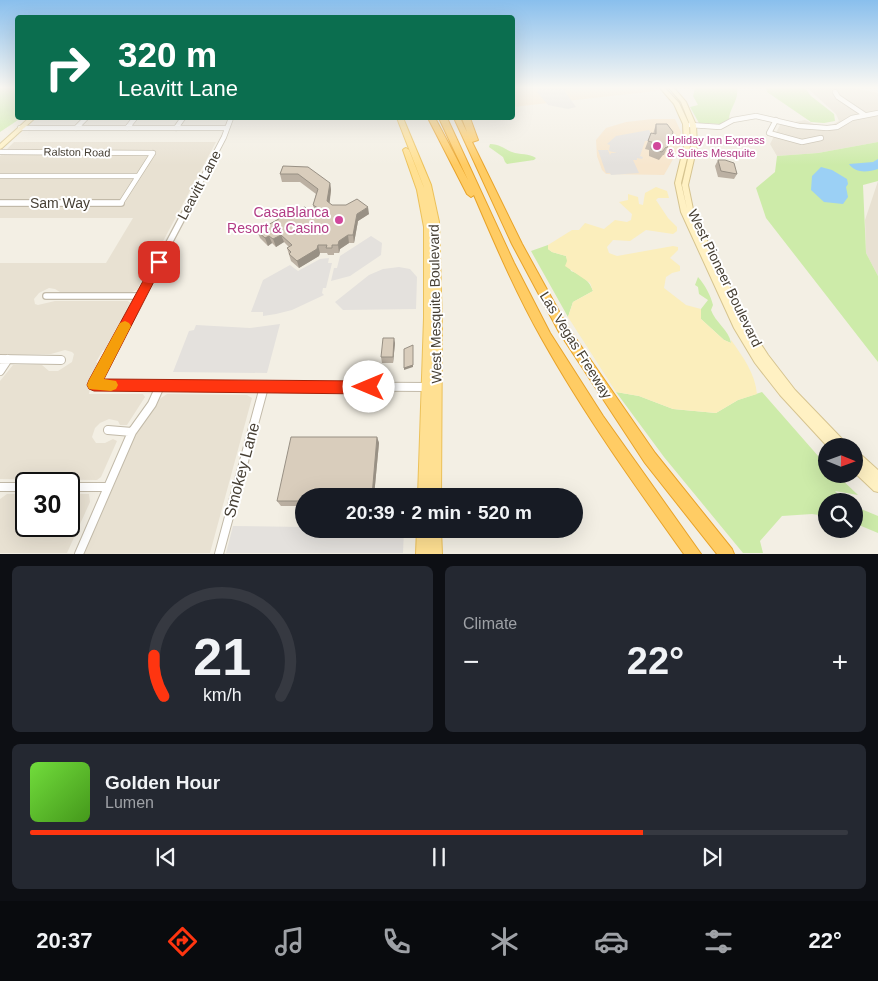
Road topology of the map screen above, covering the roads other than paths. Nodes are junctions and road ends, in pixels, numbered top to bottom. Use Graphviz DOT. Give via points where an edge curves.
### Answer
graph roads {
  1 [pos="683,114"];
  2 [pos="687,114"];
  3 [pos="872,114"];
  4 [pos="865,115"];
  5 [pos="30,120"];
  6 [pos="84,120"];
  7 [pos="133,120"];
  8 [pos="182,120"];
  9 [pos="230,120"];
  10 [pos="394,120"];
  11 [pos="401,120"];
  12 [pos="432,120"];
  13 [pos="444,120"];
  14 [pos="458,120"];
  15 [pos="467,120"];
  16 [pos="776,120"];
  17 [pos="690,125"];
  18 [pos="20,128"];
  19 [pos="76,128"];
  20 [pos="127,128"];
  21 [pos="176,128"];
  22 [pos="227,128"];
  23 [pos="821,138"];
  24 [pos="0,147"];
  25 [pos="0,152"];
  26 [pos="0,176"];
  27 [pos="138,176"];
  28 [pos="489,186"];
  29 [pos="0,203"];
  30 [pos="510,265"];
  31 [pos="46,296"];
  32 [pos="141,296"];
  33 [pos="429,318"];
  34 [pos="437,326"];
  35 [pos="8,359"];
  36 [pos="0,360"];
  37 [pos="61,360"];
  38 [pos="0,371"];
  39 [pos="160,386"];
  40 [pos="264,387"];
  41 [pos="432,387"];
  42 [pos="108,430"];
  43 [pos="132,432"];
  44 [pos="826,438"];
  45 [pos="835,438"];
  46 [pos="863,464"];
  47 [pos="863,474"];
  48 [pos="878,477"];
  49 [pos="15,487"];
  50 [pos="80,487"];
  51 [pos="108,487"];
  52 [pos="878,487"];
  53 [pos="1,488"];
  54 [pos="425,488"];
  55 [pos="435,488"];
  56 [pos="423,538"];
  57 [pos="435,538"];
  58 [pos="79,554"];
  59 [pos="219,554"];
  60 [pos="423,554"];
  61 [pos="435,554"];
  62 [pos="694,554"];
  63 [pos="727,554"];
  1 -- 17 [label="main road, West Pioneer Boulevard"];
  2 -- 17 [label="main road, West Pioneer Boulevard"];
  3 -- 4 [label="street"];
  4 -- 16 [label="street" via="827,128"];
  5 -- 18 [label="main road"];
  6 -- 19 [label="street"];
  7 -- 20 [label="street"];
  8 -- 21 [label="street"];
  9 -- 22 [label="street, Leavitt Lane"];
  10 -- 33 [label="main road, West Mesquite Boulevard" via="418,181 427,215"];
  11 -- 34 [label="main road, West Mesquite Boulevard" via="432,205 437,243"];
  12 -- 30 [label="highway"];
  13 -- 30 [label="highway, Las Vegas Freeway"];
  14 -- 28 [label="highway, Las Vegas Freeway"];
  15 -- 28 [label="highway"];
  16 -- 17 [label="street" via="756,116 743,117 720,127"];
  16 -- 23 [label="street" via="769,133 792,140 815,142"];
  17 -- 44 [label="main road, West Pioneer Boulevard" via="678,183 684,212 738,328 783,392"];
  17 -- 45 [label="main road, West Pioneer Boulevard" via="694,146 685,184 691,214 746,328 765,358 792,393"];
  18 -- 19 [label="street"];
  18 -- 24 [label="main road"];
  19 -- 20 [label="street"];
  20 -- 21 [label="street"];
  21 -- 22 [label="street"];
  22 -- 32 [label="street, Leavitt Lane"];
  25 -- 27 [label="street, Ralston Road" via="153,153"];
  26 -- 27 [label="street"];
  27 -- 29 [label="street, Sam Way" via="121,203"];
  28 -- 63 [label="highway, Las Vegas Freeway" via="563,329 650,458"];
  30 -- 62 [label="highway, Las Vegas Freeway" via="546,336 586,402 628,466"];
  31 -- 32 [label="street"];
  32 -- 39 [label="street, Leavitt Lane" via="94,385"];
  33 -- 34 [label="main road"];
  33 -- 41 [label="main road, West Mesquite Boulevard"];
  34 -- 41 [label="main road, West Mesquite Boulevard"];
  35 -- 36 [label="street"];
  35 -- 37 [label="street"];
  35 -- 38 [label="street"];
  39 -- 40 [label="street"];
  39 -- 43 [label="street" via="152,404"];
  40 -- 41 [label="street"];
  40 -- 59 [label="street, Smokey Lane"];
  41 -- 54 [label="main road, West Mesquite Boulevard"];
  41 -- 55 [label="main road, West Mesquite Boulevard"];
  42 -- 43 [label="street"];
  43 -- 51 [label="street"];
  46 -- 48 [label="main road"];
  47 -- 52 [label="main road"];
  49 -- 53 [label="street"];
  50 -- 51 [label="street"];
  51 -- 58 [label="street"];
  56 -- 60 [label="main road"];
  57 -- 61 [label="main road"];
}
